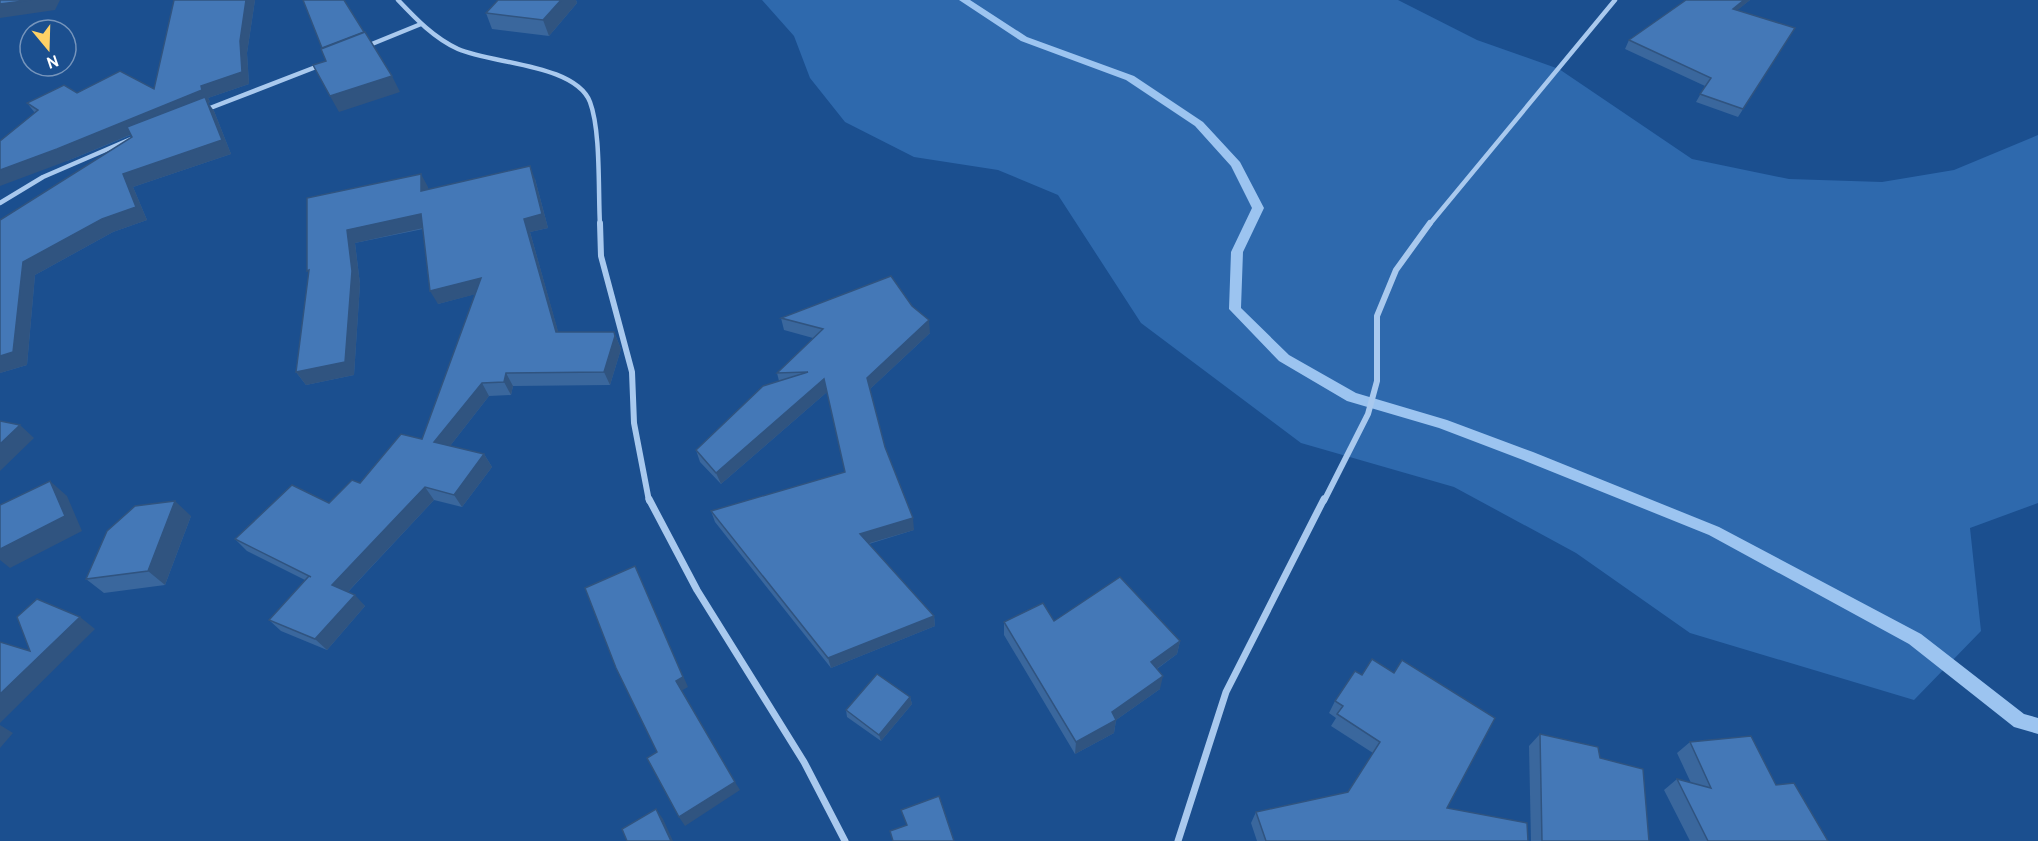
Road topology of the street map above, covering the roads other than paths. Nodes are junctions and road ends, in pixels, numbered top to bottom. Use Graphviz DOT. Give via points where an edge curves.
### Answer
graph roads {
  1 [pos="398,0"];
  2 [pos="1615,0"];
  3 [pos="421,24"];
  4 [pos="357,50"];
  5 [pos="325,63"];
  6 [pos="195,114"];
  7 [pos="141,135"];
  8 [pos="0,203"];
  9 [pos="844,841"];
  10 [pos="1178,841"];
  1 -- 3 [label="street"];
  2 -- 10 [label="street" via="1432,220 1396,270 1377,316 1377,381 1368,414 1226,692"];
  3 -- 4 [label="street"];
  3 -- 9 [label="street" via="477,56 549,73 578,86 591,103 601,255 632,372 634,423 650,504 697,590 804,762"];
  5 -- 6 [label="street"];
  7 -- 8 [label="street" via="43,177"];
}
